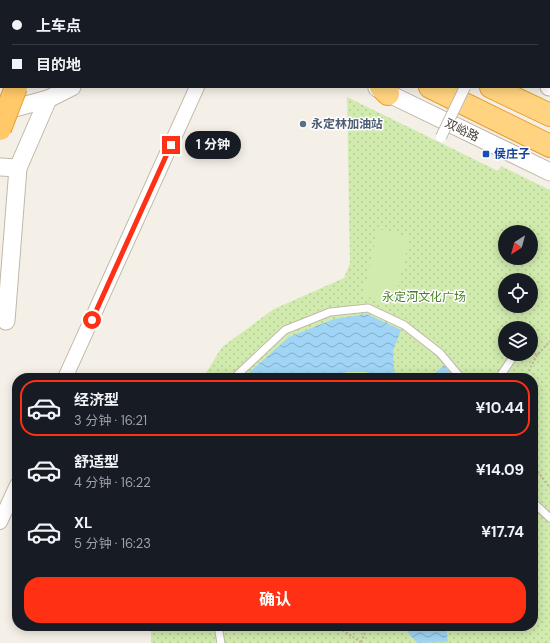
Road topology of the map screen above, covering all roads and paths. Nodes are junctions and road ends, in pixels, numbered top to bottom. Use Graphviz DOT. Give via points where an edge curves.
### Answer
graph roads {
  1 [pos="16,88"];
  2 [pos="70,88"];
  3 [pos="197,88"];
  4 [pos="432,88"];
  5 [pos="465,88"];
  6 [pos="493,88"];
  7 [pos="381,89"];
  8 [pos="48,99"];
  9 [pos="0,112"];
  10 [pos="550,115"];
  11 [pos="0,129"];
  12 [pos="441,137"];
  13 [pos="550,146"];
  14 [pos="0,167"];
  15 [pos="18,168"];
  16 [pos="550,172"];
  17 [pos="6,320"];
  18 [pos="550,341"];
  19 [pos="538,354"];
  20 [pos="510,361"];
  21 [pos="534,361"];
  22 [pos="68,373"];
  23 [pos="239,373"];
  24 [pos="457,373"];
  25 [pos="502,373"];
  26 [pos="528,373"];
  27 [pos="538,474"];
  28 [pos="550,488"];
  29 [pos="12,496"];
  30 [pos="538,507"];
  31 [pos="550,518"];
  32 [pos="0,522"];
  33 [pos="219,631"];
  34 [pos="344,631"];
  35 [pos="366,631"];
  36 [pos="362,642"];
  37 [pos="221,643"];
  1 -- 11 [label="highway, bridge"];
  2 -- 8 [label="street"];
  3 -- 22 [label="street"];
  4 -- 13 [label="highway, 双峪路"];
  5 -- 12 [label="street, bridge"];
  6 -- 10 [label="highway"];
  7 -- 16 [label="street, 双峪路"];
  8 -- 9 [label="street"];
  8 -- 15 [label="street"];
  14 -- 15 [label="street"];
  15 -- 17 [label="street"];
  18 -- 19 [label="path"];
  20 -- 25 [label="lane"];
  21 -- 26 [label="path"];
  23 -- 24 [label="lane" via="285,330 330,312 368,308 404,326 440,353"];
  27 -- 28 [label="path"];
  29 -- 32 [label="street"];
  30 -- 31 [label="lane"];
  33 -- 37 [label="lane"];
  34 -- 36 [label="path"];
  35 -- 36 [label="path"];
}
